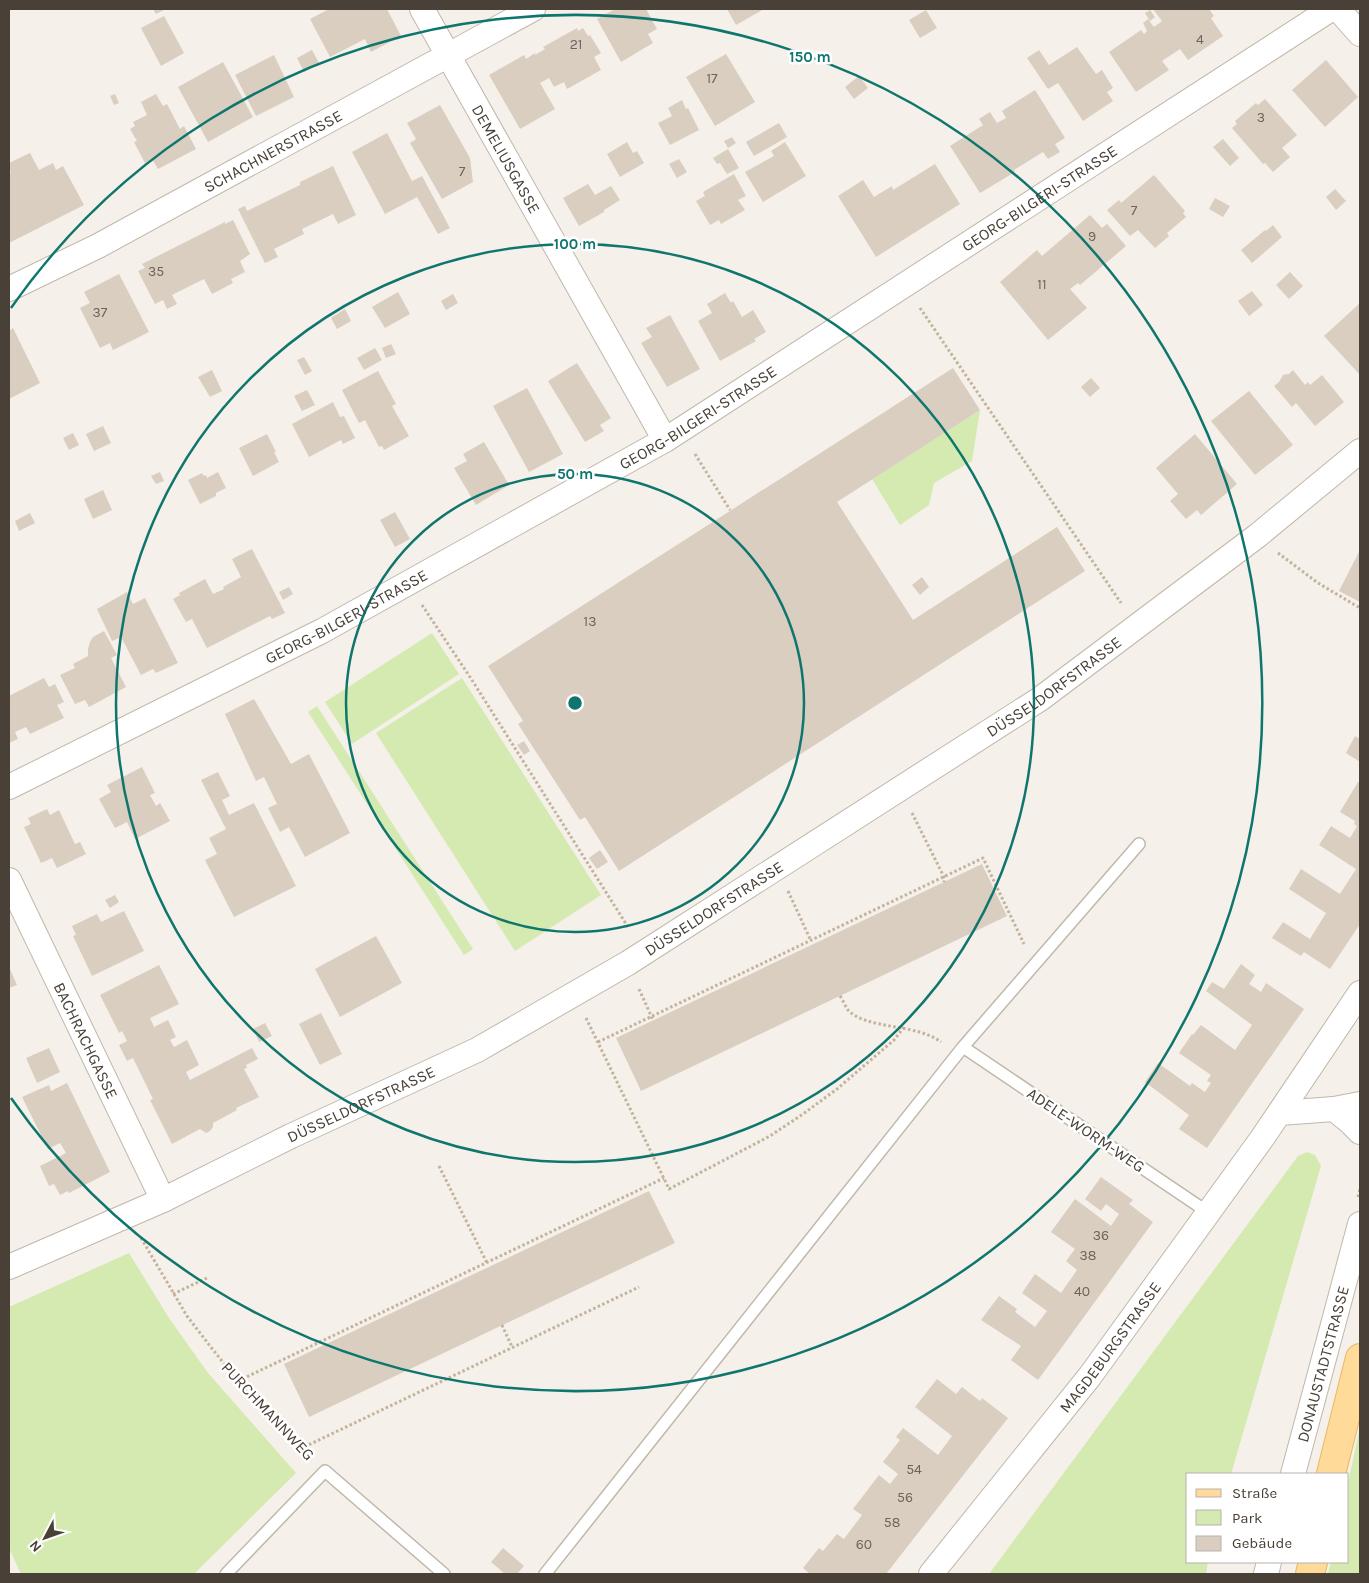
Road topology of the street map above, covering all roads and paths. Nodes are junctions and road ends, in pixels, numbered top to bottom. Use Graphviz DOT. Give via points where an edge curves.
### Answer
graph roads {
  1 [pos="422,9"];
  2 [pos="533,9"];
  3 [pos="1331,9"];
  4 [pos="1338,9"];
  5 [pos="1360,34"];
  6 [pos="448,56"];
  7 [pos="9,289"];
  8 [pos="918,305"];
  9 [pos="665,440"];
  10 [pos="691,447"];
  11 [pos="1360,451"];
  12 [pos="730,510"];
  13 [pos="1273,549"];
  14 [pos="420,602"];
  15 [pos="1121,603"];
  16 [pos="1360,608"];
  17 [pos="9,787"];
  18 [pos="909,806"];
  19 [pos="1139,844"];
  20 [pos="944,877"];
  21 [pos="9,880"];
  22 [pos="944,882"];
  23 [pos="785,883"];
  24 [pos="628,927"];
  25 [pos="811,940"];
  26 [pos="1034,966"];
  27 [pos="637,984"];
  28 [pos="1360,993"];
  29 [pos="840,996"];
  30 [pos="585,1016"];
  31 [pos="652,1018"];
  32 [pos="904,1027"];
  33 [pos="598,1042"];
  34 [pos="960,1051"];
  35 [pos="1360,1104"];
  36 [pos="1334,1109"];
  37 [pos="1280,1113"];
  38 [pos="1360,1132"];
  39 [pos="440,1166"];
  40 [pos="664,1178"];
  41 [pos="163,1200"];
  42 [pos="610,1204"];
  43 [pos="612,1209"];
  44 [pos="1209,1214"];
  45 [pos="128,1216"];
  46 [pos="1360,1224"];
  47 [pos="487,1263"];
  48 [pos="9,1267"];
  49 [pos="209,1277"];
  50 [pos="639,1287"];
  51 [pos="173,1294"];
  52 [pos="502,1326"];
  53 [pos="512,1347"];
  54 [pos="1360,1358"];
  55 [pos="238,1381"];
  56 [pos="300,1449"];
  57 [pos="325,1471"];
  58 [pos="1293,1473"];
  59 [pos="1331,1473"];
  60 [pos="226,1574"];
  61 [pos="444,1574"];
  62 [pos="545,1574"];
  63 [pos="930,1574"];
  1 -- 6 [label="street, DEMELIUSGASSE"];
  2 -- 6 [label="street, SCHACHNERSTRASSE"];
  3 -- 9 [label="street, GEORG-BILGERI-STRASSE"];
  4 -- 5 [label="street"];
  6 -- 7 [label="street, SCHACHNERSTRASSE" via="98,246"];
  6 -- 9 [label="street, DEMELIUSGASSE"];
  8 -- 15 [label="path"];
  9 -- 17 [label="street, GEORG-BILGERI-STRASSE" via="322,631"];
  10 -- 12 [label="path"];
  11 -- 41 [label="street, DÜSSELDORFSTRASSE" via="1257,536 1040,699 628,963 477,1050 290,1136"];
  13 -- 16 [label="path" via="1318,583"];
  14 -- 24 [label="path"];
  18 -- 20 [label="path"];
  19 -- 26 [label="lane"];
  20 -- 22 [label="path"];
  20 -- 25 [label="path" via="870,915"];
  20 -- 26 [label="path" via="983,858"];
  21 -- 41 [label="street, BACHRACHGASSE"];
  23 -- 25 [label="path"];
  25 -- 31 [label="path" via="797,950"];
  26 -- 34 [label="lane"];
  27 -- 31 [label="path"];
  28 -- 37 [label="street, MAGDEBURGSTRASSE"];
  29 -- 32 [label="path" via="848,1009 862,1018"];
  30 -- 33 [label="path"];
  31 -- 33 [label="path"];
  32 -- 34 [label="path"];
  32 -- 40 [label="path" via="894,1040 837,1089 770,1136 669,1189"];
  33 -- 40 [label="path"];
  34 -- 44 [label="lane, ADELE-WORM-WEG"];
  34 -- 62 [label="lane"];
  35 -- 36 [label="street"];
  36 -- 37 [label="street"];
  36 -- 38 [label="street"];
  37 -- 44 [label="street, MAGDEBURGSTRASSE"];
  39 -- 47 [label="path"];
  40 -- 42 [label="path"];
  41 -- 45 [label="street, DÜSSELDORFSTRASSE"];
  42 -- 43 [label="path"];
  42 -- 47 [label="path"];
  44 -- 63 [label="street, MAGDEBURGSTRASSE" via="1090,1376"];
  45 -- 48 [label="street, DÜSSELDORFSTRASSE"];
  45 -- 51 [label="path, PURCHMANNWEG"];
  46 -- 58 [label="street, DONAUSTADTSTRASSE"];
  47 -- 55 [label="path" via="392,1311"];
  49 -- 51 [label="path"];
  50 -- 53 [label="path"];
  51 -- 55 [label="path, PURCHMANNWEG"];
  52 -- 53 [label="path"];
  53 -- 56 [label="path"];
  54 -- 59 [label="main road"];
  55 -- 56 [label="path, PURCHMANNWEG"];
  56 -- 57 [label="path, PURCHMANNWEG"];
  57 -- 60 [label="lane"];
  57 -- 61 [label="lane, PURCHMANNWEG"];
}
